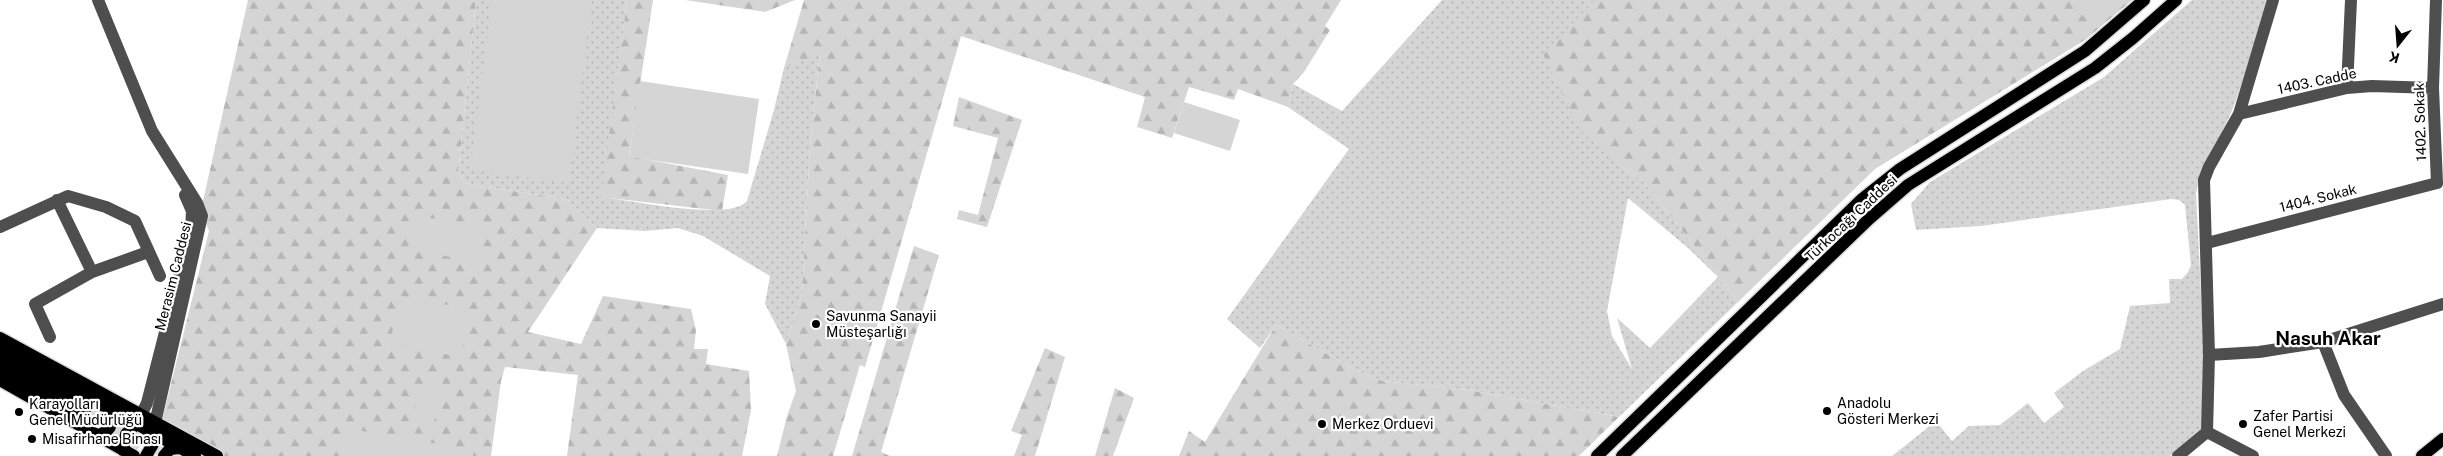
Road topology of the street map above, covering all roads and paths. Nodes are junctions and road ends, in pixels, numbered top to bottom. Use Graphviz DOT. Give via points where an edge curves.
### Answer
graph roads {
  1 [pos="91,0"];
  2 [pos="98,0"];
  3 [pos="2144,0"];
  4 [pos="2176,0"];
  5 [pos="2273,0"];
  6 [pos="2351,0"];
  7 [pos="2436,0"];
  8 [pos="2347,88"];
  9 [pos="2433,88"];
  10 [pos="2239,114"];
  11 [pos="2440,168"];
  12 [pos="1900,169"];
  13 [pos="2437,183"];
  14 [pos="1908,185"];
  15 [pos="57,200"];
  16 [pos="0,226"];
  17 [pos="2207,243"];
  18 [pos="148,252"];
  19 [pos="92,272"];
  20 [pos="160,276"];
  21 [pos="2443,304"];
  22 [pos="50,337"];
  23 [pos="0,338"];
  24 [pos="2323,342"];
  25 [pos="0,349"];
  26 [pos="2209,355"];
  27 [pos="0,359"];
  28 [pos="0,370"];
  29 [pos="0,380"];
  30 [pos="0,387"];
  31 [pos="108,407"];
  32 [pos="1645,410"];
  33 [pos="140,418"];
  34 [pos="1662,419"];
  35 [pos="1635,420"];
  36 [pos="153,426"];
  37 [pos="1651,428"];
  38 [pos="2207,432"];
  39 [pos="98,435"];
  40 [pos="2443,439"];
  41 [pos="179,448"];
  42 [pos="124,454"];
  43 [pos="146,456"];
  44 [pos="164,456"];
  45 [pos="195,456"];
  46 [pos="217,456"];
  47 [pos="1598,456"];
  48 [pos="1622,456"];
  49 [pos="2178,456"];
  50 [pos="2253,456"];
  51 [pos="2386,456"];
  52 [pos="2422,456"];
  1 -- 33 [label="street, Merasim Caddesi" via="144,134 192,211 191,230"];
  2 -- 36 [label="street, Merasim Caddesi" via="152,131 202,216"];
  3 -- 12 [label="main road, Türkocağı Caddesi" via="2085,52"];
  4 -- 14 [label="main road, Türkocağı Caddesi" via="2095,68"];
  5 -- 10 [label="street"];
  6 -- 8 [label="street"];
  7 -- 9 [label="street, 1402. Sokak"];
  8 -- 9 [label="street, 1403. Cadde"];
  8 -- 10 [label="street, 1403. Cadde"];
  9 -- 11 [label="street, 1402. Sokak"];
  10 -- 17 [label="street" via="2204,180"];
  11 -- 13 [label="street, 1402. Sokak"];
  12 -- 14 [label="main road"];
  12 -- 32 [label="main road, Türkocağı Caddesi" via="1809,249"];
  13 -- 17 [label="street, 1404. Sokak"];
  14 -- 34 [label="main road, Türkocağı Caddesi"];
  15 -- 16 [label="street"];
  15 -- 18 [label="street" via="68,196 106,207 135,222"];
  15 -- 19 [label="street"];
  17 -- 26 [label="street"];
  18 -- 19 [label="street"];
  18 -- 20 [label="street"];
  19 -- 22 [label="street" via="35,304"];
  21 -- 24 [label="street"];
  23 -- 33 [label="main road"];
  24 -- 26 [label="street" via="2259,352"];
  24 -- 51 [label="street" via="2344,395"];
  25 -- 31 [label="main road"];
  26 -- 38 [label="street"];
  27 -- 28 [label="main road" via="85,411"];
  29 -- 39 [label="main road"];
  30 -- 42 [label="main road"];
  31 -- 33 [label="main road"];
  31 -- 39 [label="main road" via="112,416 111,426"];
  32 -- 34 [label="main road"];
  32 -- 35 [label="main road, Türkocağı Caddesi"];
  33 -- 36 [label="main road"];
  33 -- 42 [label="main road" via="126,434"];
  34 -- 37 [label="main road, Türkocağı Caddesi"];
  35 -- 37 [label="main road"];
  35 -- 47 [label="main road, Türkocağı Caddesi"];
  36 -- 41 [label="main road"];
  36 -- 43 [label="main road" via="154,444"];
  36 -- 46 [label="main road"];
  37 -- 48 [label="main road, Türkocağı Caddesi"];
  38 -- 49 [label="street"];
  38 -- 50 [label="street"];
  39 -- 42 [label="main road"];
  40 -- 52 [label="main road"];
  41 -- 44 [label="main road" via="170,449"];
  41 -- 45 [label="main road"];
}
